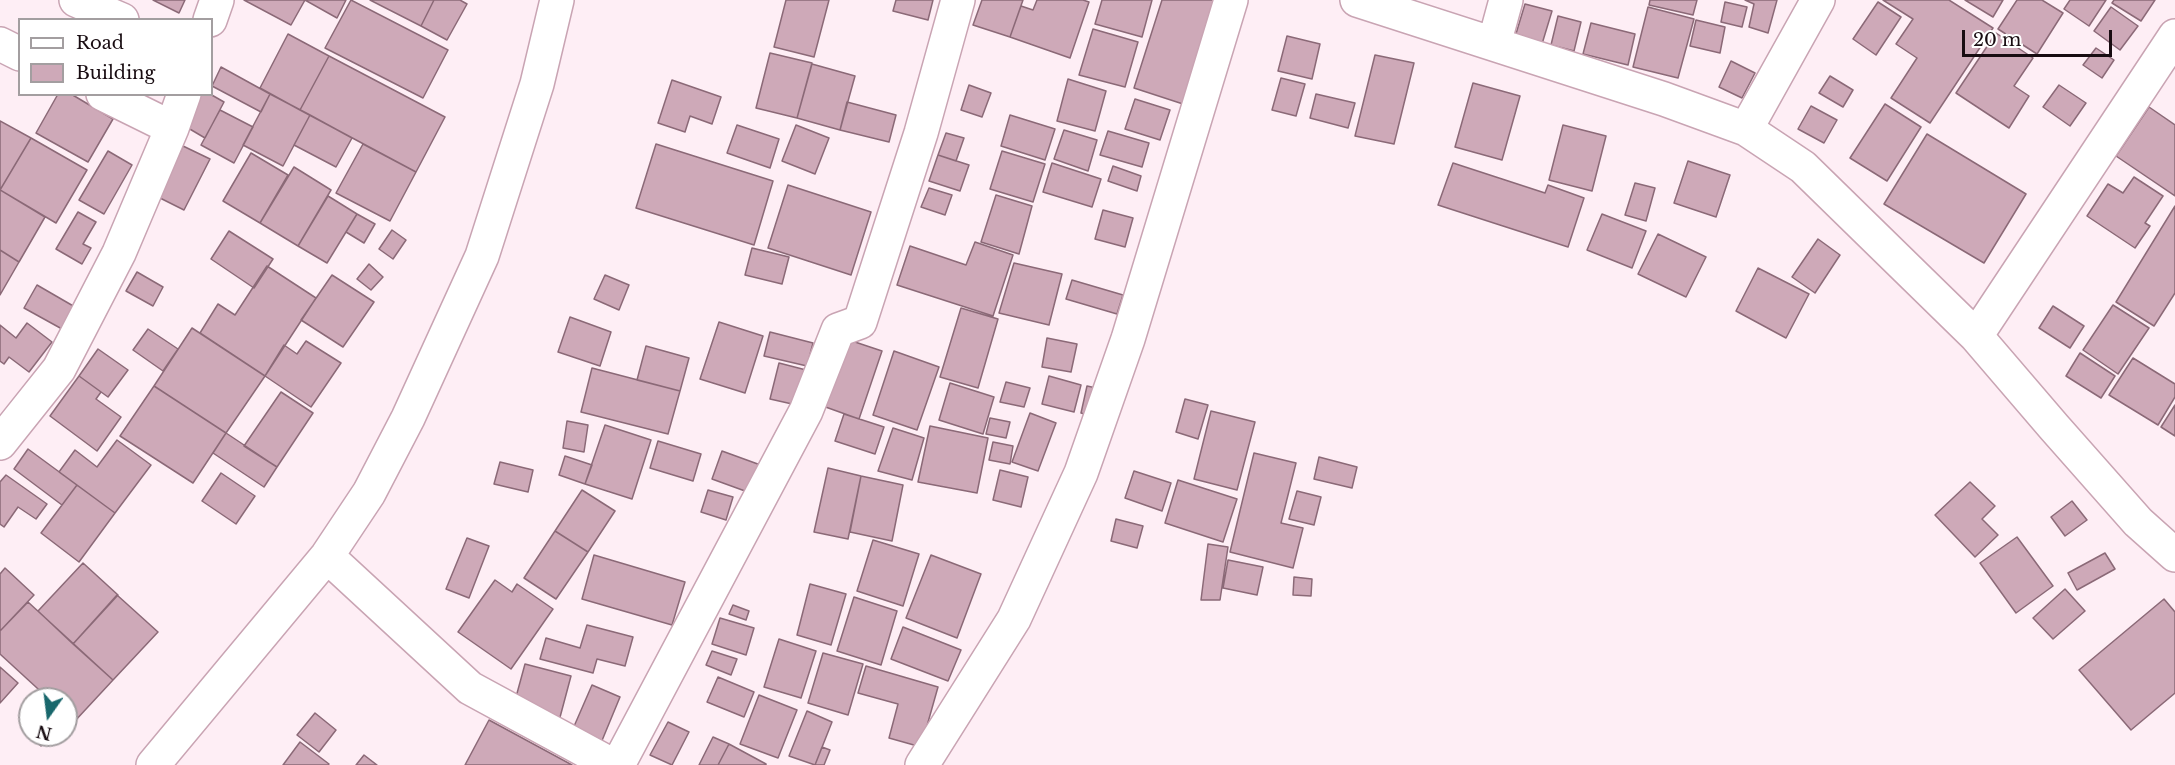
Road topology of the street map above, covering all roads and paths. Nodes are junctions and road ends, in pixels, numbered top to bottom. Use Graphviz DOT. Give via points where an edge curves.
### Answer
graph roads {
  1 [pos="76,0"];
  2 [pos="217,0"];
  3 [pos="557,0"];
  4 [pos="958,0"];
  5 [pos="1231,0"];
  6 [pos="1357,0"];
  7 [pos="1506,0"];
  8 [pos="1818,0"];
  9 [pos="117,18"];
  10 [pos="211,18"];
  11 [pos="2175,36"];
  12 [pos="0,44"];
  13 [pos="1494,44"];
  14 [pos="18,53"];
  15 [pos="107,96"];
  16 [pos="183,96"];
  17 [pos="172,129"];
  18 [pos="1746,129"];
  19 [pos="1976,336"];
  20 [pos="0,443"];
  21 [pos="2175,555"];
  22 [pos="327,556"];
  23 [pos="153,765"];
  24 [pos="612,765"];
  25 [pos="618,765"];
  26 [pos="922,765"];
  1 -- 9 [label="street"];
  2 -- 10 [label="street"];
  3 -- 22 [label="street" via="537,84 482,256 408,418 369,493"];
  4 -- 25 [label="street" via="921,133 860,322 838,330 806,411"];
  5 -- 26 [label="street" via="1128,339 1081,473 1014,619"];
  6 -- 13 [label="street"];
  7 -- 13 [label="street"];
  8 -- 18 [label="street"];
  11 -- 19 [label="street"];
  12 -- 14 [label="street"];
  13 -- 18 [label="street"];
  15 -- 17 [label="street"];
  16 -- 17 [label="street"];
  17 -- 20 [label="street" via="119,253 59,369"];
  18 -- 19 [label="street" via="1803,167"];
  19 -- 21 [label="street" via="2138,522"];
  22 -- 23 [label="street"];
  22 -- 24 [label="street" via="470,688"];
}
